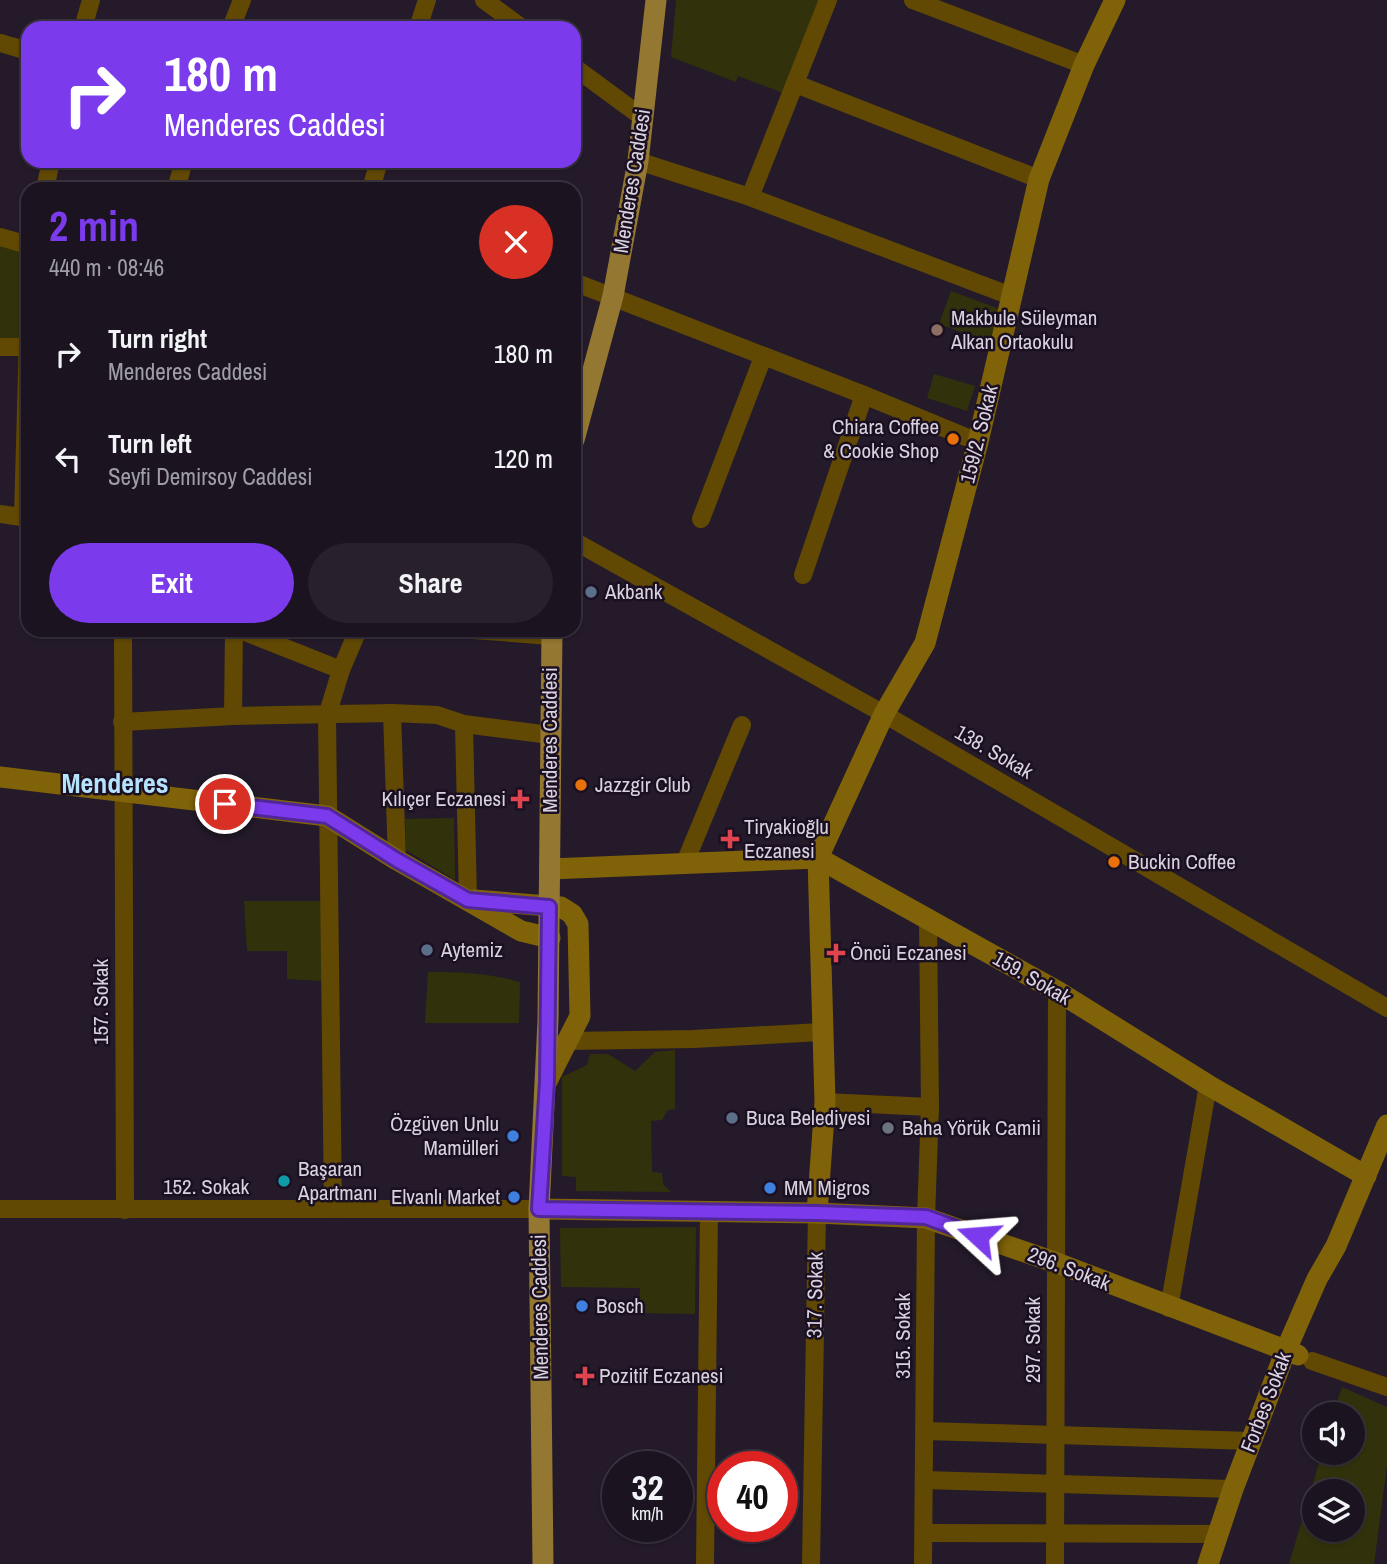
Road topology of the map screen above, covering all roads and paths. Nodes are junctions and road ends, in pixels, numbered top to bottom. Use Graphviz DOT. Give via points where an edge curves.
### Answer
graph roads {
  1 [pos="92,0"];
  2 [pos="242,0"];
  3 [pos="427,0"];
  4 [pos="484,0"];
  5 [pos="656,0"];
  6 [pos="828,0"];
  7 [pos="913,0"];
  8 [pos="1115,0"];
  9 [pos="85,21"];
  10 [pos="234,21"];
  11 [pos="420,21"];
  12 [pos="512,21"];
  13 [pos="0,43"];
  14 [pos="21,49"];
  15 [pos="1084,65"];
  16 [pos="581,71"];
  17 [pos="796,84"];
  18 [pos="642,117"];
  19 [pos="638,161"];
  20 [pos="1039,179"];
  21 [pos="750,197"];
  22 [pos="0,237"];
  23 [pos="21,243"];
  24 [pos="581,285"];
  25 [pos="613,296"];
  26 [pos="1011,296"];
  27 [pos="0,347"];
  28 [pos="21,347"];
  29 [pos="763,357"];
  30 [pos="864,395"];
  31 [pos="581,414"];
  32 [pos="978,442"];
  33 [pos="0,514"];
  34 [pos="21,517"];
  35 [pos="701,519"];
  36 [pos="581,545"];
  37 [pos="803,575"];
  38 [pos="122,637"];
  39 [pos="234,637"];
  40 [pos="258,637"];
  41 [pos="355,637"];
  42 [pos="551,637"];
  43 [pos="341,670"];
  44 [pos="392,713"];
  45 [pos="884,714"];
  46 [pos="233,716"];
  47 [pos="327,716"];
  48 [pos="122,722"];
  49 [pos="464,724"];
  50 [pos="741,725"];
  51 [pos="550,735"];
  52 [pos="0,777"];
  53 [pos="123,793"];
  54 [pos="327,816"];
  55 [pos="818,858"];
  56 [pos="397,860"];
  57 [pos="684,865"];
  58 [pos="550,869"];
  59 [pos="468,900"];
  60 [pos="549,907"];
  61 [pos="928,919"];
  62 [pos="550,938"];
  63 [pos="1057,991"];
  64 [pos="1387,1008"];
  65 [pos="821,1032"];
  66 [pos="568,1041"];
  67 [pos="547,1081"];
  68 [pos="1208,1085"];
  69 [pos="824,1102"];
  70 [pos="930,1107"];
  71 [pos="1387,1125"];
  72 [pos="1366,1176"];
  73 [pos="0,1209"];
  74 [pos="333,1209"];
  75 [pos="539,1209"];
  76 [pos="125,1210"];
  77 [pos="709,1213"];
  78 [pos="817,1213"];
  79 [pos="926,1217"];
  80 [pos="1057,1263"];
  81 [pos="1169,1308"];
  82 [pos="1298,1355"];
  83 [pos="1387,1387"];
  84 [pos="925,1431"];
  85 [pos="1056,1434"];
  86 [pos="1251,1441"];
  87 [pos="924,1480"];
  88 [pos="1056,1482"];
  89 [pos="1233,1489"];
  90 [pos="924,1533"];
  91 [pos="1056,1533"];
  92 [pos="1218,1534"];
  93 [pos="543,1564"];
  94 [pos="705,1564"];
  95 [pos="811,1564"];
  96 [pos="923,1564"];
  97 [pos="1055,1564"];
  98 [pos="1208,1564"];
  99 [pos="1220,1564"];
  1 -- 9 [label="street"];
  2 -- 10 [label="street"];
  3 -- 11 [label="street"];
  4 -- 12 [label="street"];
  5 -- 18 [label="main road, Menderes Caddesi"];
  6 -- 17 [label="street"];
  7 -- 15 [label="street"];
  8 -- 15 [label="street, 159/2. Sokak"];
  13 -- 14 [label="street"];
  15 -- 20 [label="street, 159/2. Sokak"];
  16 -- 18 [label="street"];
  17 -- 20 [label="street"];
  17 -- 21 [label="street"];
  18 -- 19 [label="main road, Menderes Caddesi"];
  19 -- 21 [label="street"];
  19 -- 25 [label="main road, Menderes Caddesi"];
  20 -- 26 [label="street, 159/2. Sokak"];
  21 -- 26 [label="street"];
  22 -- 23 [label="street"];
  24 -- 25 [label="street"];
  25 -- 29 [label="street"];
  25 -- 31 [label="main road, Menderes Caddesi"];
  26 -- 32 [label="street, 159/2. Sokak"];
  27 -- 28 [label="street"];
  29 -- 30 [label="street"];
  29 -- 35 [label="street"];
  30 -- 32 [label="street"];
  30 -- 37 [label="street"];
  32 -- 45 [label="street, 159/2. Sokak" via="925,643"];
  33 -- 34 [label="street"];
  36 -- 45 [label="street, 138. Sokak"];
  38 -- 48 [label="street, 157. Sokak"];
  39 -- 46 [label="street"];
  40 -- 43 [label="street"];
  41 -- 43 [label="street"];
  42 -- 51 [label="main road, Menderes Caddesi"];
  43 -- 47 [label="street"];
  44 -- 47 [label="street"];
  44 -- 49 [label="street" via="437,715"];
  44 -- 56 [label="street"];
  45 -- 55 [label="street, 159/2. Sokak"];
  45 -- 64 [label="street, 138. Sokak"];
  46 -- 47 [label="street"];
  46 -- 48 [label="street"];
  47 -- 54 [label="street"];
  48 -- 53 [label="street, 157. Sokak"];
  49 -- 51 [label="street"];
  49 -- 59 [label="street"];
  50 -- 57 [label="street"];
  51 -- 58 [label="main road, Menderes Caddesi"];
  52 -- 53 [label="street"];
  53 -- 54 [label="street"];
  53 -- 76 [label="street, 157. Sokak"];
  54 -- 56 [label="street"];
  54 -- 74 [label="street"];
  55 -- 57 [label="street"];
  55 -- 61 [label="street, 159. Sokak"];
  55 -- 65 [label="street, 317. Sokak"];
  56 -- 59 [label="street"];
  57 -- 58 [label="street"];
  58 -- 60 [label="main road, Menderes Caddesi"];
  59 -- 60 [label="street"];
  59 -- 62 [label="street" via="521,931"];
  60 -- 62 [label="main road, Menderes Caddesi"];
  60 -- 66 [label="street" via="561,907 578,924 580,1016"];
  61 -- 63 [label="street, 159. Sokak"];
  61 -- 70 [label="street, 315. Sokak"];
  62 -- 67 [label="main road, Menderes Caddesi"];
  63 -- 68 [label="street, 159. Sokak"];
  63 -- 80 [label="street, 297. Sokak"];
  65 -- 66 [label="street"];
  65 -- 69 [label="street, 317. Sokak"];
  66 -- 67 [label="street"];
  67 -- 75 [label="main road, Menderes Caddesi"];
  68 -- 72 [label="street, 159. Sokak"];
  68 -- 81 [label="street"];
  69 -- 70 [label="street"];
  69 -- 78 [label="street, 317. Sokak"];
  70 -- 79 [label="street, 315. Sokak"];
  71 -- 72 [label="street, Forbes Sokak"];
  72 -- 82 [label="street, Forbes Sokak" via="1317,1279"];
  73 -- 76 [label="street, 152. Sokak"];
  74 -- 75 [label="street, 152. Sokak"];
  74 -- 76 [label="street, 152. Sokak"];
  75 -- 77 [label="street, 296. Sokak"];
  75 -- 93 [label="main road, Menderes Caddesi"];
  77 -- 78 [label="street, 296. Sokak"];
  77 -- 94 [label="street"];
  78 -- 79 [label="street, 296. Sokak"];
  78 -- 95 [label="street, 317. Sokak"];
  79 -- 80 [label="street, 296. Sokak"];
  79 -- 84 [label="street, 315. Sokak"];
  80 -- 81 [label="street, 296. Sokak"];
  80 -- 85 [label="street, 297. Sokak"];
  81 -- 82 [label="street, 296. Sokak"];
  82 -- 83 [label="street"];
  82 -- 86 [label="street, Forbes Sokak"];
  82 -- 99 [label="street, Forbes Sokak"];
  84 -- 85 [label="street"];
  84 -- 87 [label="street, 315. Sokak"];
  85 -- 86 [label="street"];
  85 -- 88 [label="street, 297. Sokak"];
  86 -- 89 [label="street, Forbes Sokak"];
  87 -- 88 [label="street"];
  87 -- 90 [label="street, 315. Sokak"];
  88 -- 89 [label="street"];
  88 -- 91 [label="street, 297. Sokak"];
  89 -- 92 [label="street, Forbes Sokak"];
  90 -- 91 [label="street"];
  90 -- 96 [label="street, 315. Sokak"];
  91 -- 92 [label="street"];
  91 -- 97 [label="street, 297. Sokak"];
  92 -- 98 [label="street, Forbes Sokak"];
}
